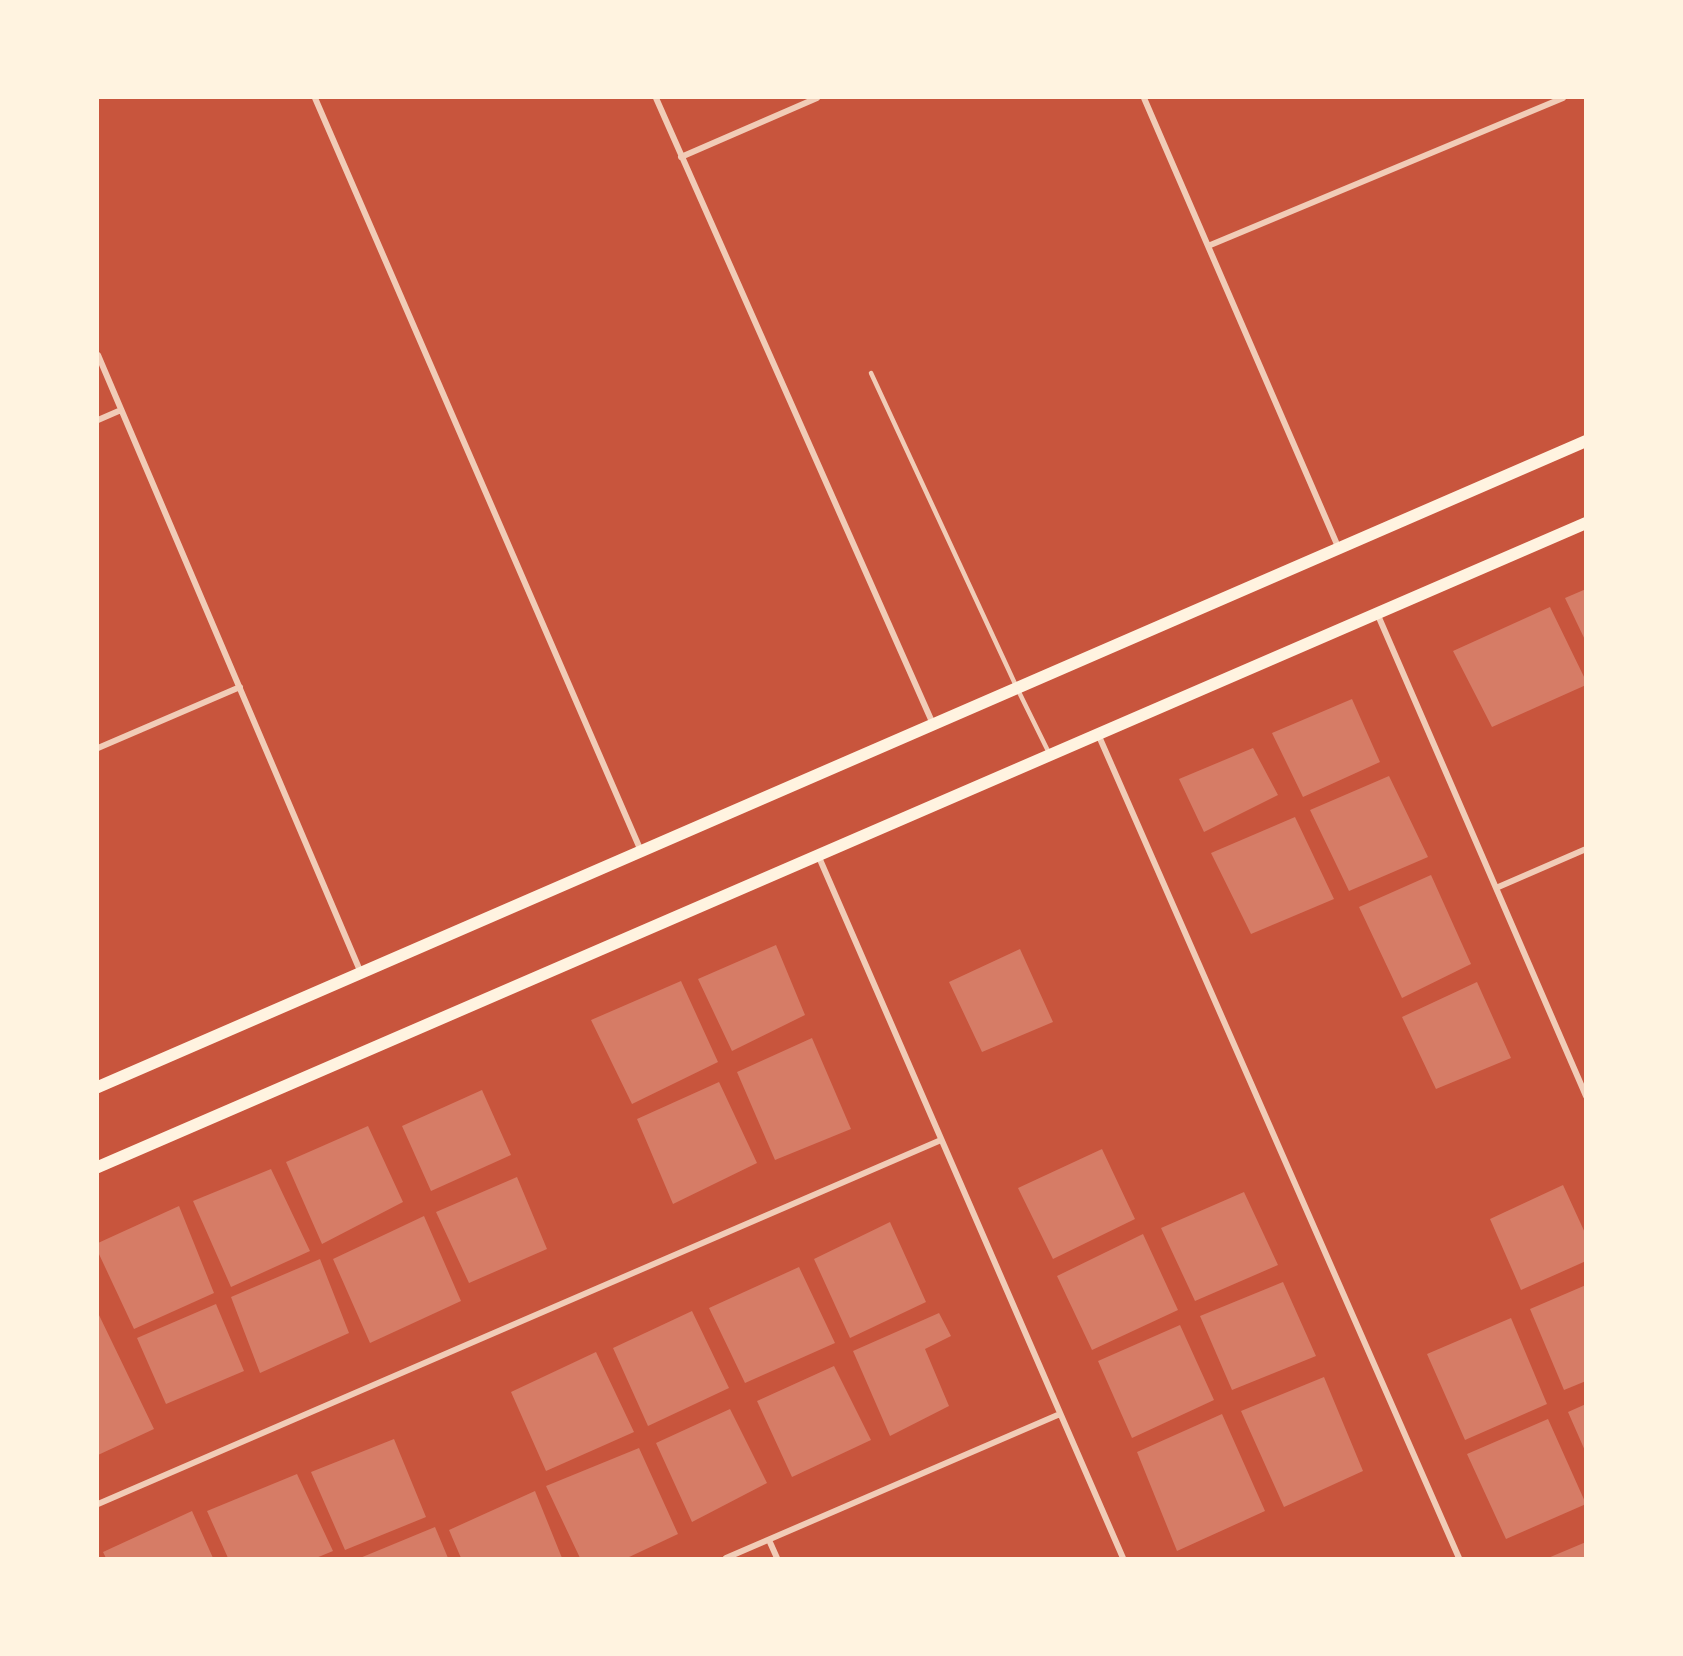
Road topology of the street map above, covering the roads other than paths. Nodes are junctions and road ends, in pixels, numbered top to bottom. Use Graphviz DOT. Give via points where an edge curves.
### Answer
graph roads {
  1 [pos="315,98"];
  2 [pos="656,98"];
  3 [pos="817,98"];
  4 [pos="1144,98"];
  5 [pos="1563,98"];
  6 [pos="681,157"];
  7 [pos="1208,246"];
  8 [pos="98,355"];
  9 [pos="871,373"];
  10 [pos="121,410"];
  11 [pos="98,420"];
  12 [pos="1586,441"];
  13 [pos="1586,523"];
  14 [pos="1339,549"];
  15 [pos="1377,613"];
  16 [pos="240,687"];
  17 [pos="1017,688"];
  18 [pos="933,724"];
  19 [pos="1098,734"];
  20 [pos="98,748"];
  21 [pos="1050,755"];
  22 [pos="1586,849"];
  23 [pos="641,851"];
  24 [pos="818,855"];
  25 [pos="1496,888"];
  26 [pos="361,973"];
  27 [pos="98,1087"];
  28 [pos="1586,1096"];
  29 [pos="941,1140"];
  30 [pos="98,1167"];
  31 [pos="1060,1414"];
  32 [pos="98,1504"];
  33 [pos="769,1540"];
  34 [pos="726,1558"];
  35 [pos="777,1558"];
  36 [pos="1123,1558"];
  37 [pos="1459,1558"];
  1 -- 23 [label="street"];
  2 -- 6 [label="street"];
  3 -- 6 [label="street"];
  4 -- 7 [label="street"];
  5 -- 7 [label="street"];
  6 -- 18 [label="street"];
  7 -- 14 [label="street"];
  8 -- 10 [label="street"];
  9 -- 17 [label="lane"];
  10 -- 11 [label="street"];
  10 -- 16 [label="street"];
  12 -- 14 [label="main road"];
  13 -- 15 [label="main road"];
  14 -- 17 [label="main road"];
  15 -- 19 [label="main road"];
  15 -- 25 [label="street"];
  16 -- 20 [label="street"];
  16 -- 26 [label="street"];
  17 -- 18 [label="main road"];
  17 -- 21 [label="lane"];
  18 -- 23 [label="main road"];
  19 -- 21 [label="main road"];
  19 -- 37 [label="street"];
  21 -- 24 [label="main road"];
  22 -- 25 [label="street"];
  23 -- 26 [label="main road"];
  24 -- 29 [label="street"];
  24 -- 30 [label="main road"];
  25 -- 28 [label="street"];
  26 -- 27 [label="main road"];
  29 -- 31 [label="street"];
  29 -- 32 [label="street"];
  31 -- 33 [label="street"];
  31 -- 36 [label="street"];
  33 -- 34 [label="street"];
  33 -- 35 [label="street"];
}
